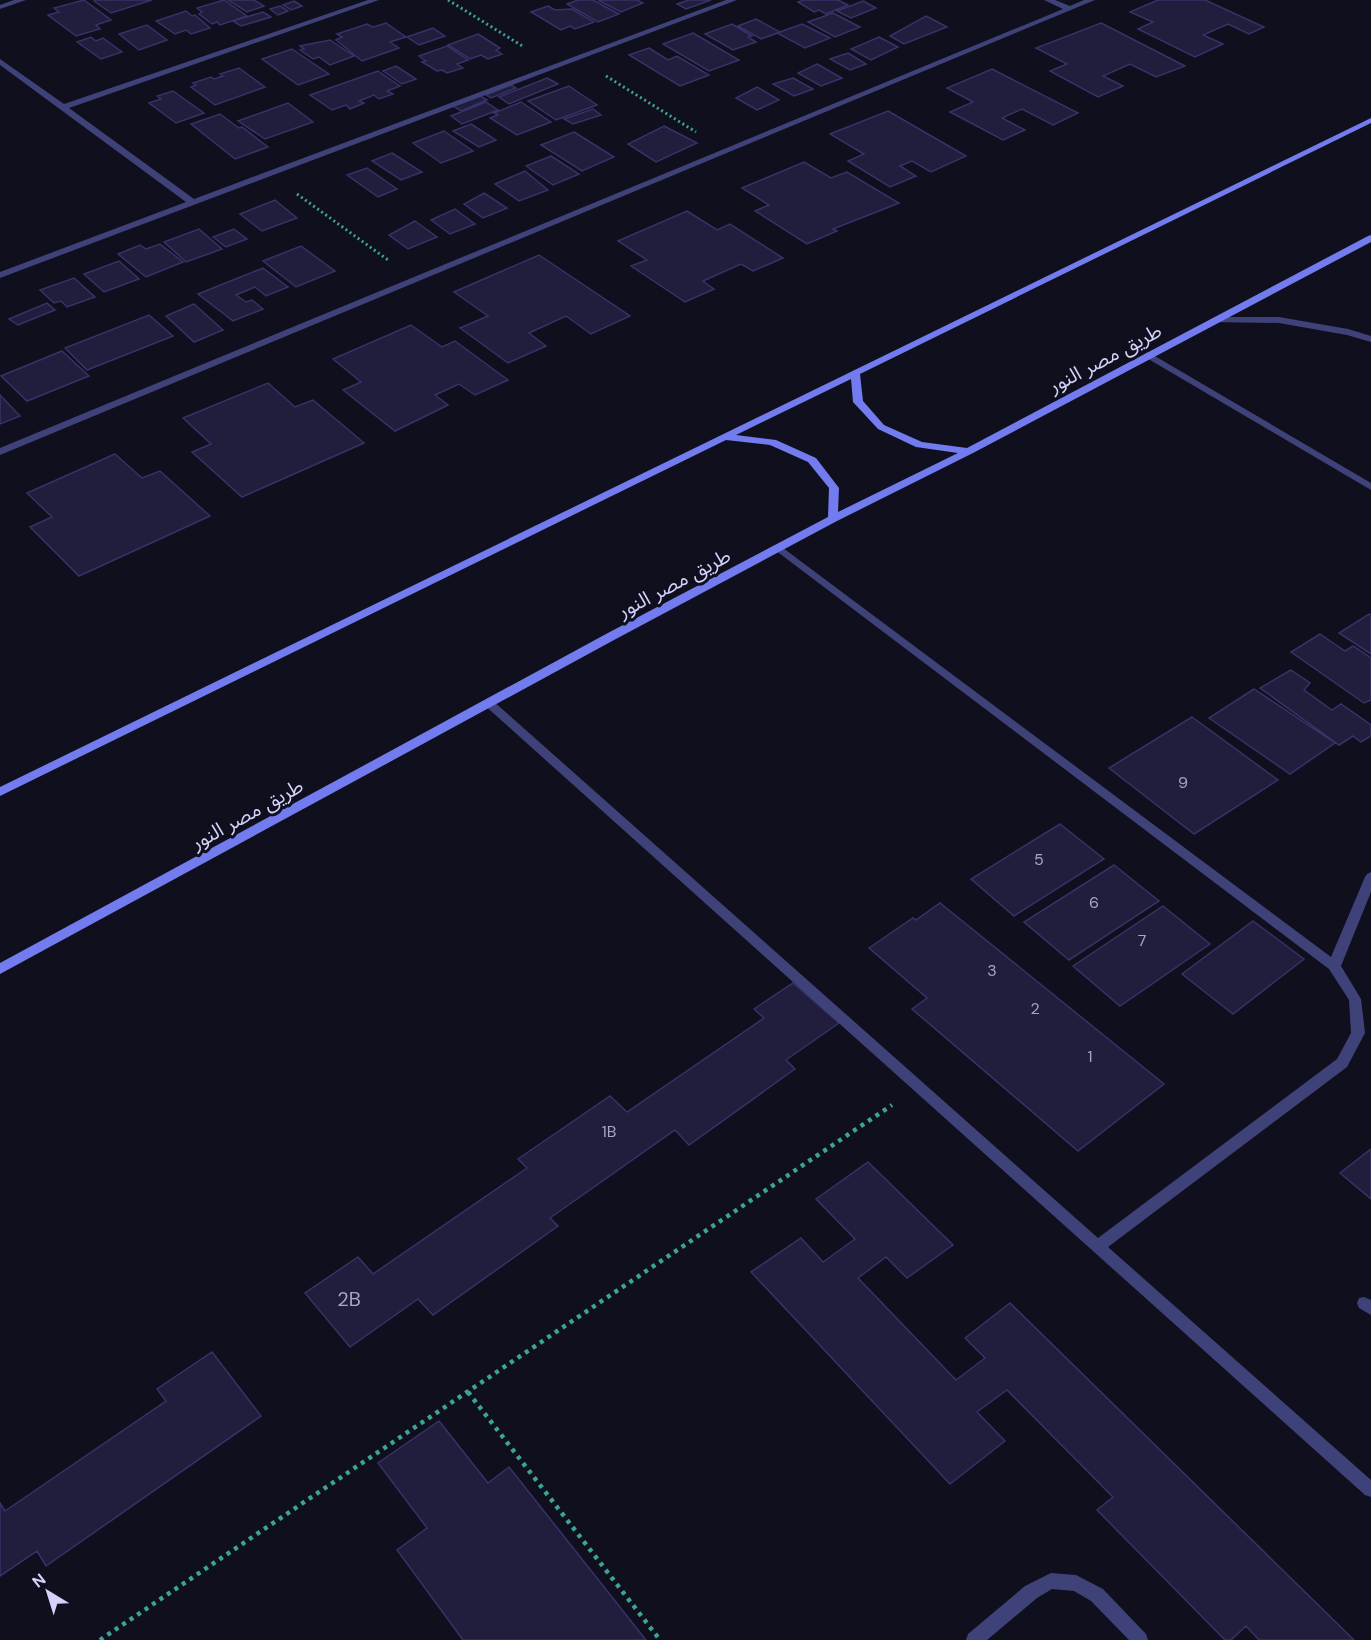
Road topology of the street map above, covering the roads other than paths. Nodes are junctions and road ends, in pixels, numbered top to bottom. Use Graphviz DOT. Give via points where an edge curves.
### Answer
graph roads {
  1 [pos="22,0"];
  2 [pos="375,0"];
  3 [pos="733,0"];
  4 [pos="1048,0"];
  5 [pos="1091,0"];
  6 [pos="0,7"];
  7 [pos="1070,9"];
  8 [pos="0,61"];
  9 [pos="63,107"];
  10 [pos="1371,120"];
  11 [pos="193,203"];
  12 [pos="1371,238"];
  13 [pos="0,275"];
  14 [pos="1215,320"];
  15 [pos="1371,339"];
  16 [pos="1148,355"];
  17 [pos="856,375"];
  18 [pos="724,436"];
  19 [pos="969,451"];
  20 [pos="0,452"];
  21 [pos="1371,487"];
  22 [pos="833,519"];
  23 [pos="779,548"];
  24 [pos="488,702"];
  25 [pos="0,792"];
  26 [pos="1371,877"];
  27 [pos="1334,966"];
  28 [pos="0,969"];
  29 [pos="1098,1246"];
  30 [pos="1371,1490"];
  31 [pos="974,1640"];
  32 [pos="1140,1640"];
  1 -- 6 [label="street"];
  2 -- 9 [label="street"];
  3 -- 11 [label="street"];
  4 -- 7 [label="street"];
  5 -- 7 [label="street"];
  7 -- 20 [label="street"];
  8 -- 9 [label="street"];
  9 -- 11 [label="street"];
  10 -- 17 [label="street"];
  11 -- 13 [label="street"];
  12 -- 14 [label="street, طريق مصر النور"];
  14 -- 15 [label="street" via="1278,320"];
  14 -- 16 [label="street, طريق مصر النور"];
  16 -- 19 [label="street, طريق مصر النور"];
  16 -- 21 [label="street"];
  17 -- 18 [label="street"];
  17 -- 19 [label="street" via="858,402 881,427 920,445"];
  18 -- 22 [label="street" via="772,442 812,460 834,488"];
  18 -- 25 [label="street"];
  19 -- 22 [label="street, طريق مصر النور"];
  22 -- 23 [label="street, طريق مصر النور"];
  23 -- 24 [label="street, طريق مصر النور"];
  23 -- 27 [label="street"];
  24 -- 28 [label="street, طريق مصر النور"];
  24 -- 29 [label="street"];
  26 -- 27 [label="street"];
  27 -- 29 [label="street" via="1355,999 1358,1033 1342,1063"];
  29 -- 30 [label="street"];
  31 -- 32 [label="street" via="1031,1592 1051,1581 1076,1583 1097,1595"];
}
